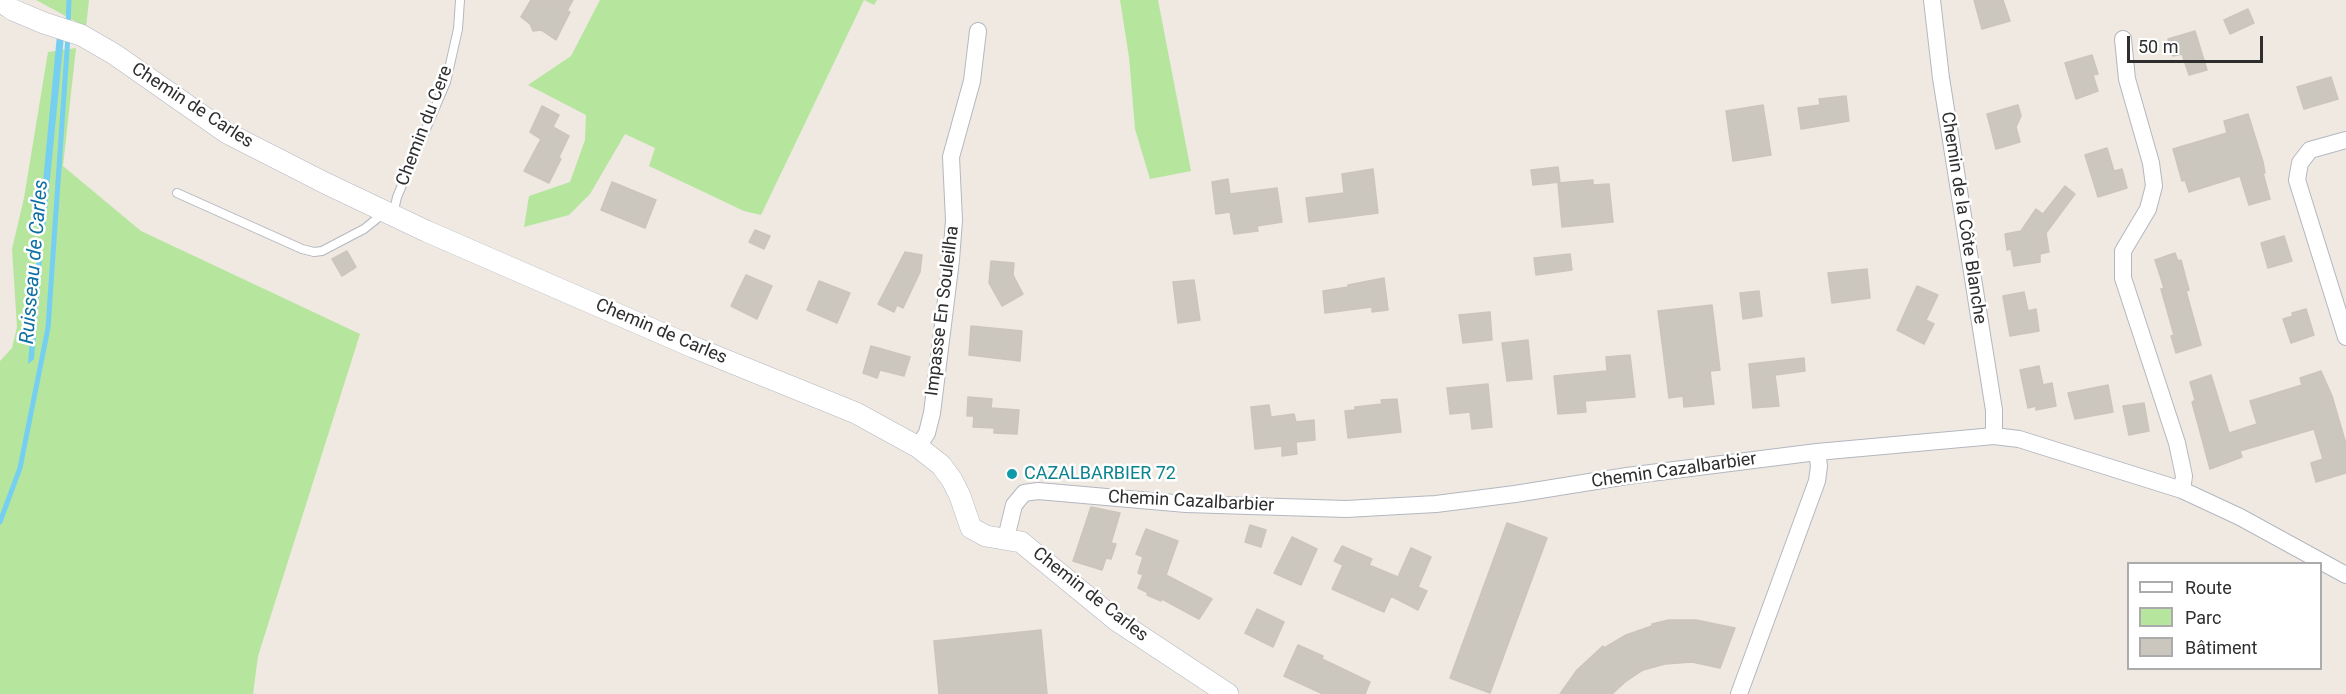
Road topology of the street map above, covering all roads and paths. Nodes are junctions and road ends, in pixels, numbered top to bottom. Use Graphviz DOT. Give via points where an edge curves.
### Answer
graph roads {
  1 [pos="460,0"];
  2 [pos="1932,0"];
  3 [pos="0,1"];
  4 [pos="978,31"];
  5 [pos="2122,39"];
  6 [pos="2346,140"];
  7 [pos="177,193"];
  8 [pos="387,212"];
  9 [pos="2346,337"];
  10 [pos="1994,436"];
  11 [pos="918,447"];
  12 [pos="1817,452"];
  13 [pos="2182,490"];
  14 [pos="1006,538"];
  15 [pos="2346,575"];
  16 [pos="1228,694"];
  17 [pos="1739,694"];
  1 -- 8 [label="lane, Chemin du Cere" via="446,82 398,197"];
  2 -- 10 [label="street, Chemin de la Côte Blanche" via="1994,410"];
  3 -- 8 [label="street, Chemin de Carles" via="44,24 81,35 227,133"];
  4 -- 11 [label="street, Impasse En Souleilha" via="972,81 951,157 954,220 932,413"];
  5 -- 13 [label="street" via="2127,79 2154,186 2148,209 2123,251 2123,278 2177,443 2184,476"];
  6 -- 9 [label="street" via="2310,150 2300,163 2297,180"];
  7 -- 8 [label="lane" via="314,252 364,229"];
  8 -- 11 [label="street, Chemin de Carles" via="693,347 856,413"];
  10 -- 12 [label="street, Chemin Cazalbarbier"];
  10 -- 13 [label="street, Chemin Cazalbarbier" via="2019,439"];
  11 -- 14 [label="street, Chemin de Carles" via="952,480 971,528 986,536"];
  12 -- 14 [label="street, Chemin Cazalbarbier" via="1436,504 1346,509 1186,504 1038,491 1024,493 1014,505"];
  12 -- 17 [label="street" via="1817,481"];
  13 -- 15 [label="street, Chemin Cazalbarbier" via="2241,517"];
  14 -- 16 [label="street, Chemin de Carles" via="1036,552 1116,620"];
}
